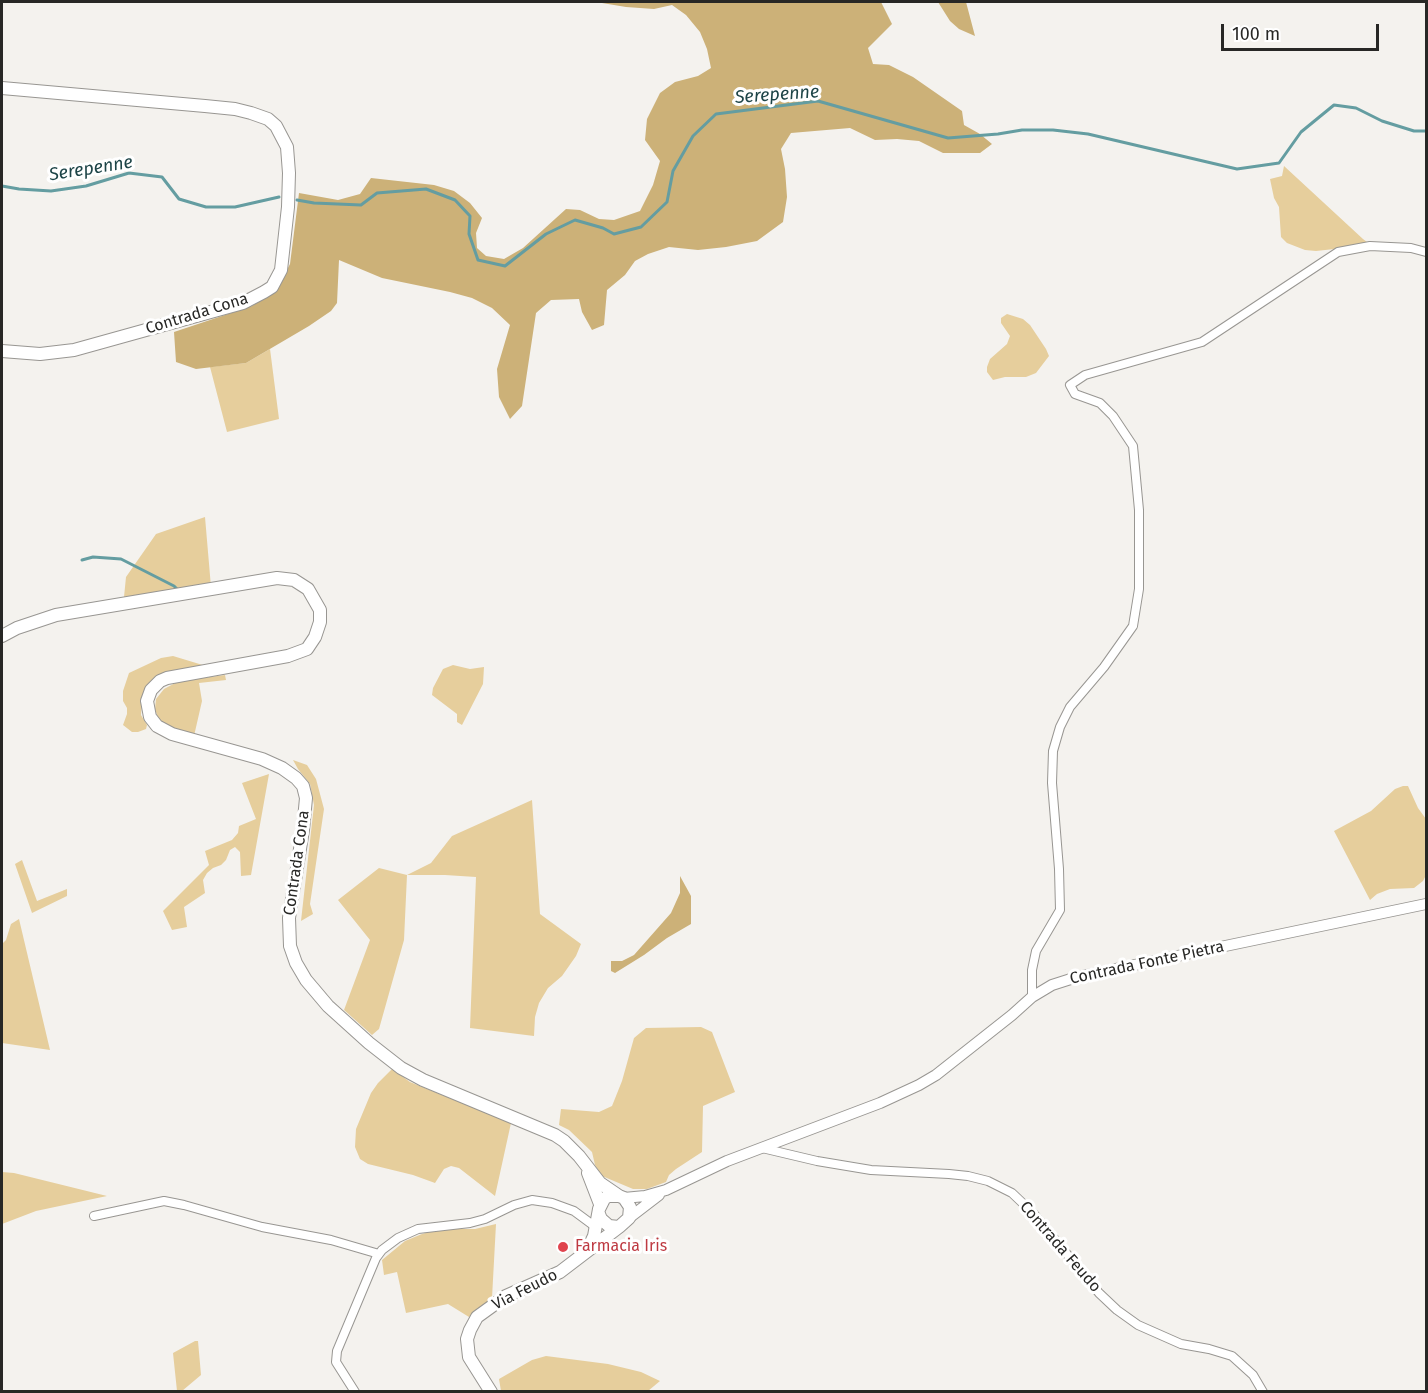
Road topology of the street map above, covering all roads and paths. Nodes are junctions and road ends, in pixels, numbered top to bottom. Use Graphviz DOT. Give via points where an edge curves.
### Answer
graph roads {
  1 [pos="2,88"];
  2 [pos="1426,252"];
  3 [pos="2,351"];
  4 [pos="2,636"];
  5 [pos="1426,904"];
  6 [pos="1032,997"];
  7 [pos="761,1148"];
  8 [pos="586,1166"];
  9 [pos="666,1190"];
  10 [pos="621,1197"];
  11 [pos="600,1209"];
  12 [pos="94,1216"];
  13 [pos="629,1218"];
  14 [pos="619,1227"];
  15 [pos="597,1228"];
  16 [pos="379,1254"];
  17 [pos="583,1257"];
  18 [pos="355,1392"];
  19 [pos="491,1392"];
  20 [pos="1263,1392"];
  1 -- 3 [label="main road, Contrada Cona" via="251,113 276,126 287,147 289,173 281,270 264,292 243,303 74,350 40,354"];
  2 -- 6 [label="street" via="1370,246 1338,252 1202,342 1085,375 1070,386 1075,394 1100,403 1133,446 1139,510 1139,589 1133,626 1070,707 1053,751 1060,910 1036,951"];
  4 -- 8 [label="main road, Contrada Cona" via="56,615 277,578 294,580 308,590 320,610 320,622 307,649 160,681 147,701 150,717 172,734 282,768 303,786 306,798 289,918 290,946 306,981 328,1006 401,1068 555,1135"];
  5 -- 6 [label="street, Contrada Fonte Pietra" via="1077,977"];
  6 -- 7 [label="street, Contrada Fonte Pietra" via="919,1085"];
  7 -- 9 [label="street, Contrada Fonte Pietra"];
  7 -- 20 [label="street, Contrada Feudo" via="871,1170 949,1174 988,1181 1012,1193 1033,1213 1117,1310 1138,1325 1181,1344 1232,1356 1253,1375"];
  8 -- 10 [label="main road, Contrada Cona" via="600,1183"];
  8 -- 11 [label="main road, Contrada Cona"];
  9 -- 10 [label="street"];
  9 -- 13 [label="street"];
  10 -- 11 [label="main road" via="608,1196"];
  10 -- 13 [label="main road" via="630,1207"];
  11 -- 14 [label="main road" via="600,1219"];
  11 -- 15 [label="main road"];
  12 -- 16 [label="street" via="164,1201"];
  13 -- 14 [label="main road"];
  14 -- 17 [label="main road, Via Feudo"];
  15 -- 16 [label="street" via="574,1211 532,1200 470,1223 418,1228"];
  15 -- 17 [label="main road"];
  16 -- 18 [label="street" via="336,1362"];
  17 -- 19 [label="main road, Via Feudo" via="506,1296 473,1323 467,1339 469,1357"];
}
